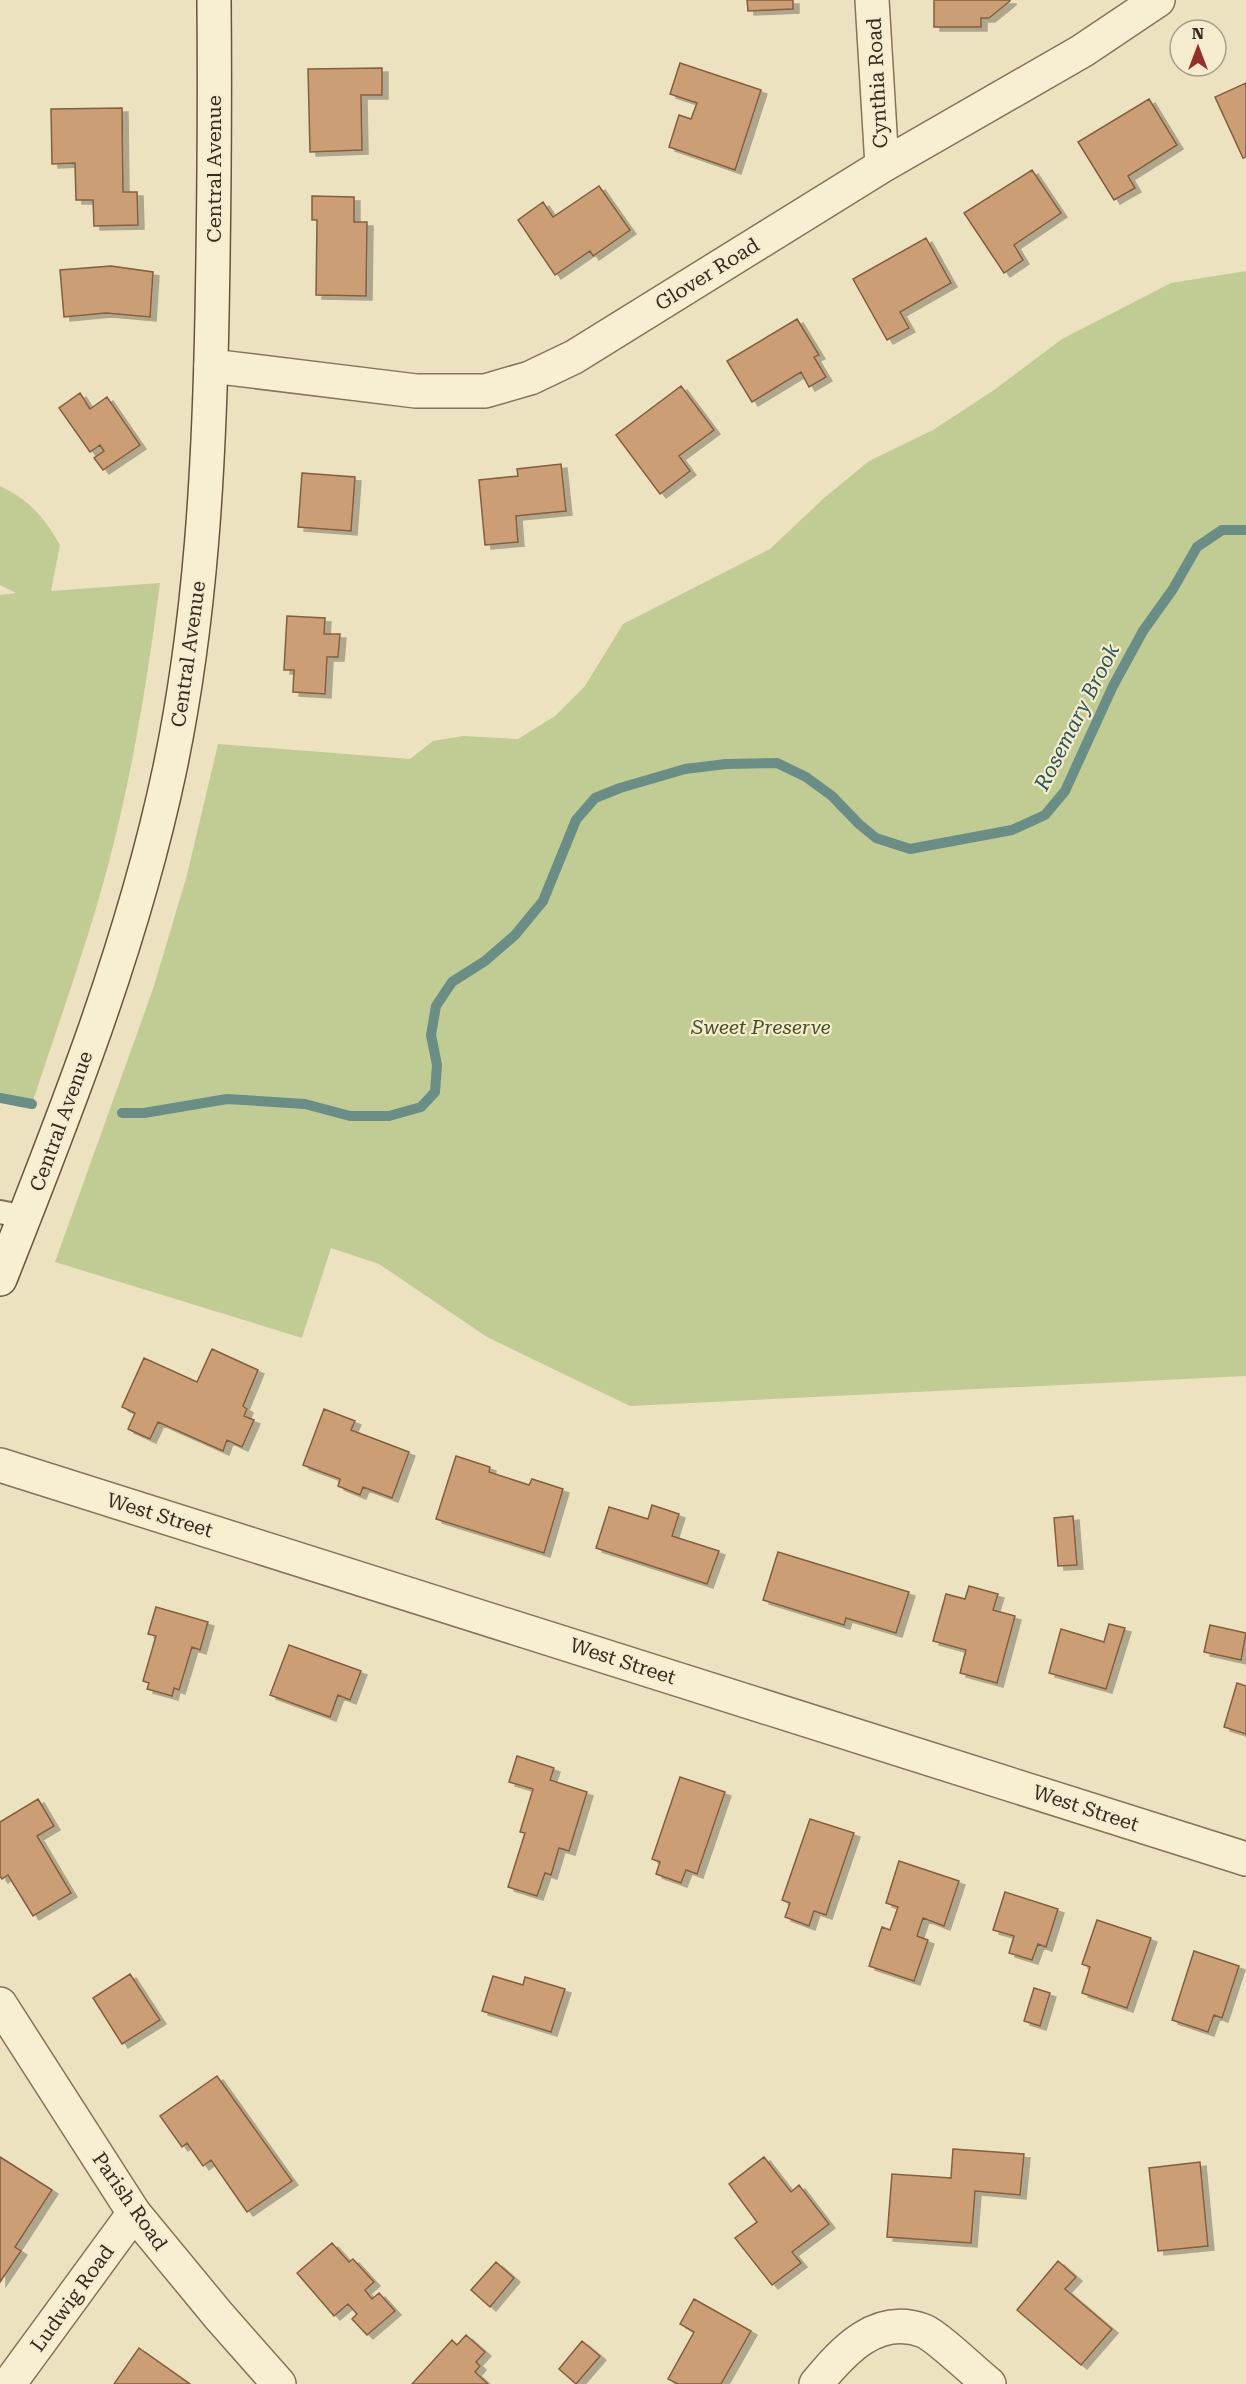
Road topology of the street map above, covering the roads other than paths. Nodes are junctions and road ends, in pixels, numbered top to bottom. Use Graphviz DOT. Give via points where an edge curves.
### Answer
graph roads {
  1 [pos="214,0"];
  2 [pos="872,0"];
  3 [pos="1158,0"];
  4 [pos="882,166"];
  5 [pos="211,366"];
  6 [pos="13,1214"];
  7 [pos="0,1279"];
  8 [pos="0,1465"];
  9 [pos="1246,1859"];
  10 [pos="0,2004"];
  11 [pos="134,2213"];
  12 [pos="9,2384"];
  13 [pos="279,2384"];
  14 [pos="816,2384"];
  15 [pos="989,2384"];
  1 -- 5 [label="street, Central Avenue"];
  2 -- 4 [label="street, Cynthia Road"];
  3 -- 4 [label="street, Glover Road" via="1082,51"];
  4 -- 5 [label="street, Glover Road" via="574,357 530,378 485,391 416,391"];
  5 -- 6 [label="street, Central Avenue" via="201,571 171,766 131,922 72,1093"];
  6 -- 7 [label="street, Central Avenue"];
  8 -- 9 [label="street, West Street"];
  10 -- 11 [label="street, Parish Road"];
  11 -- 12 [label="street, Ludwig Road"];
  11 -- 13 [label="street, Parish Road"];
  14 -- 15 [label="street" via="834,2362 870,2332 898,2325 926,2332"];
}
